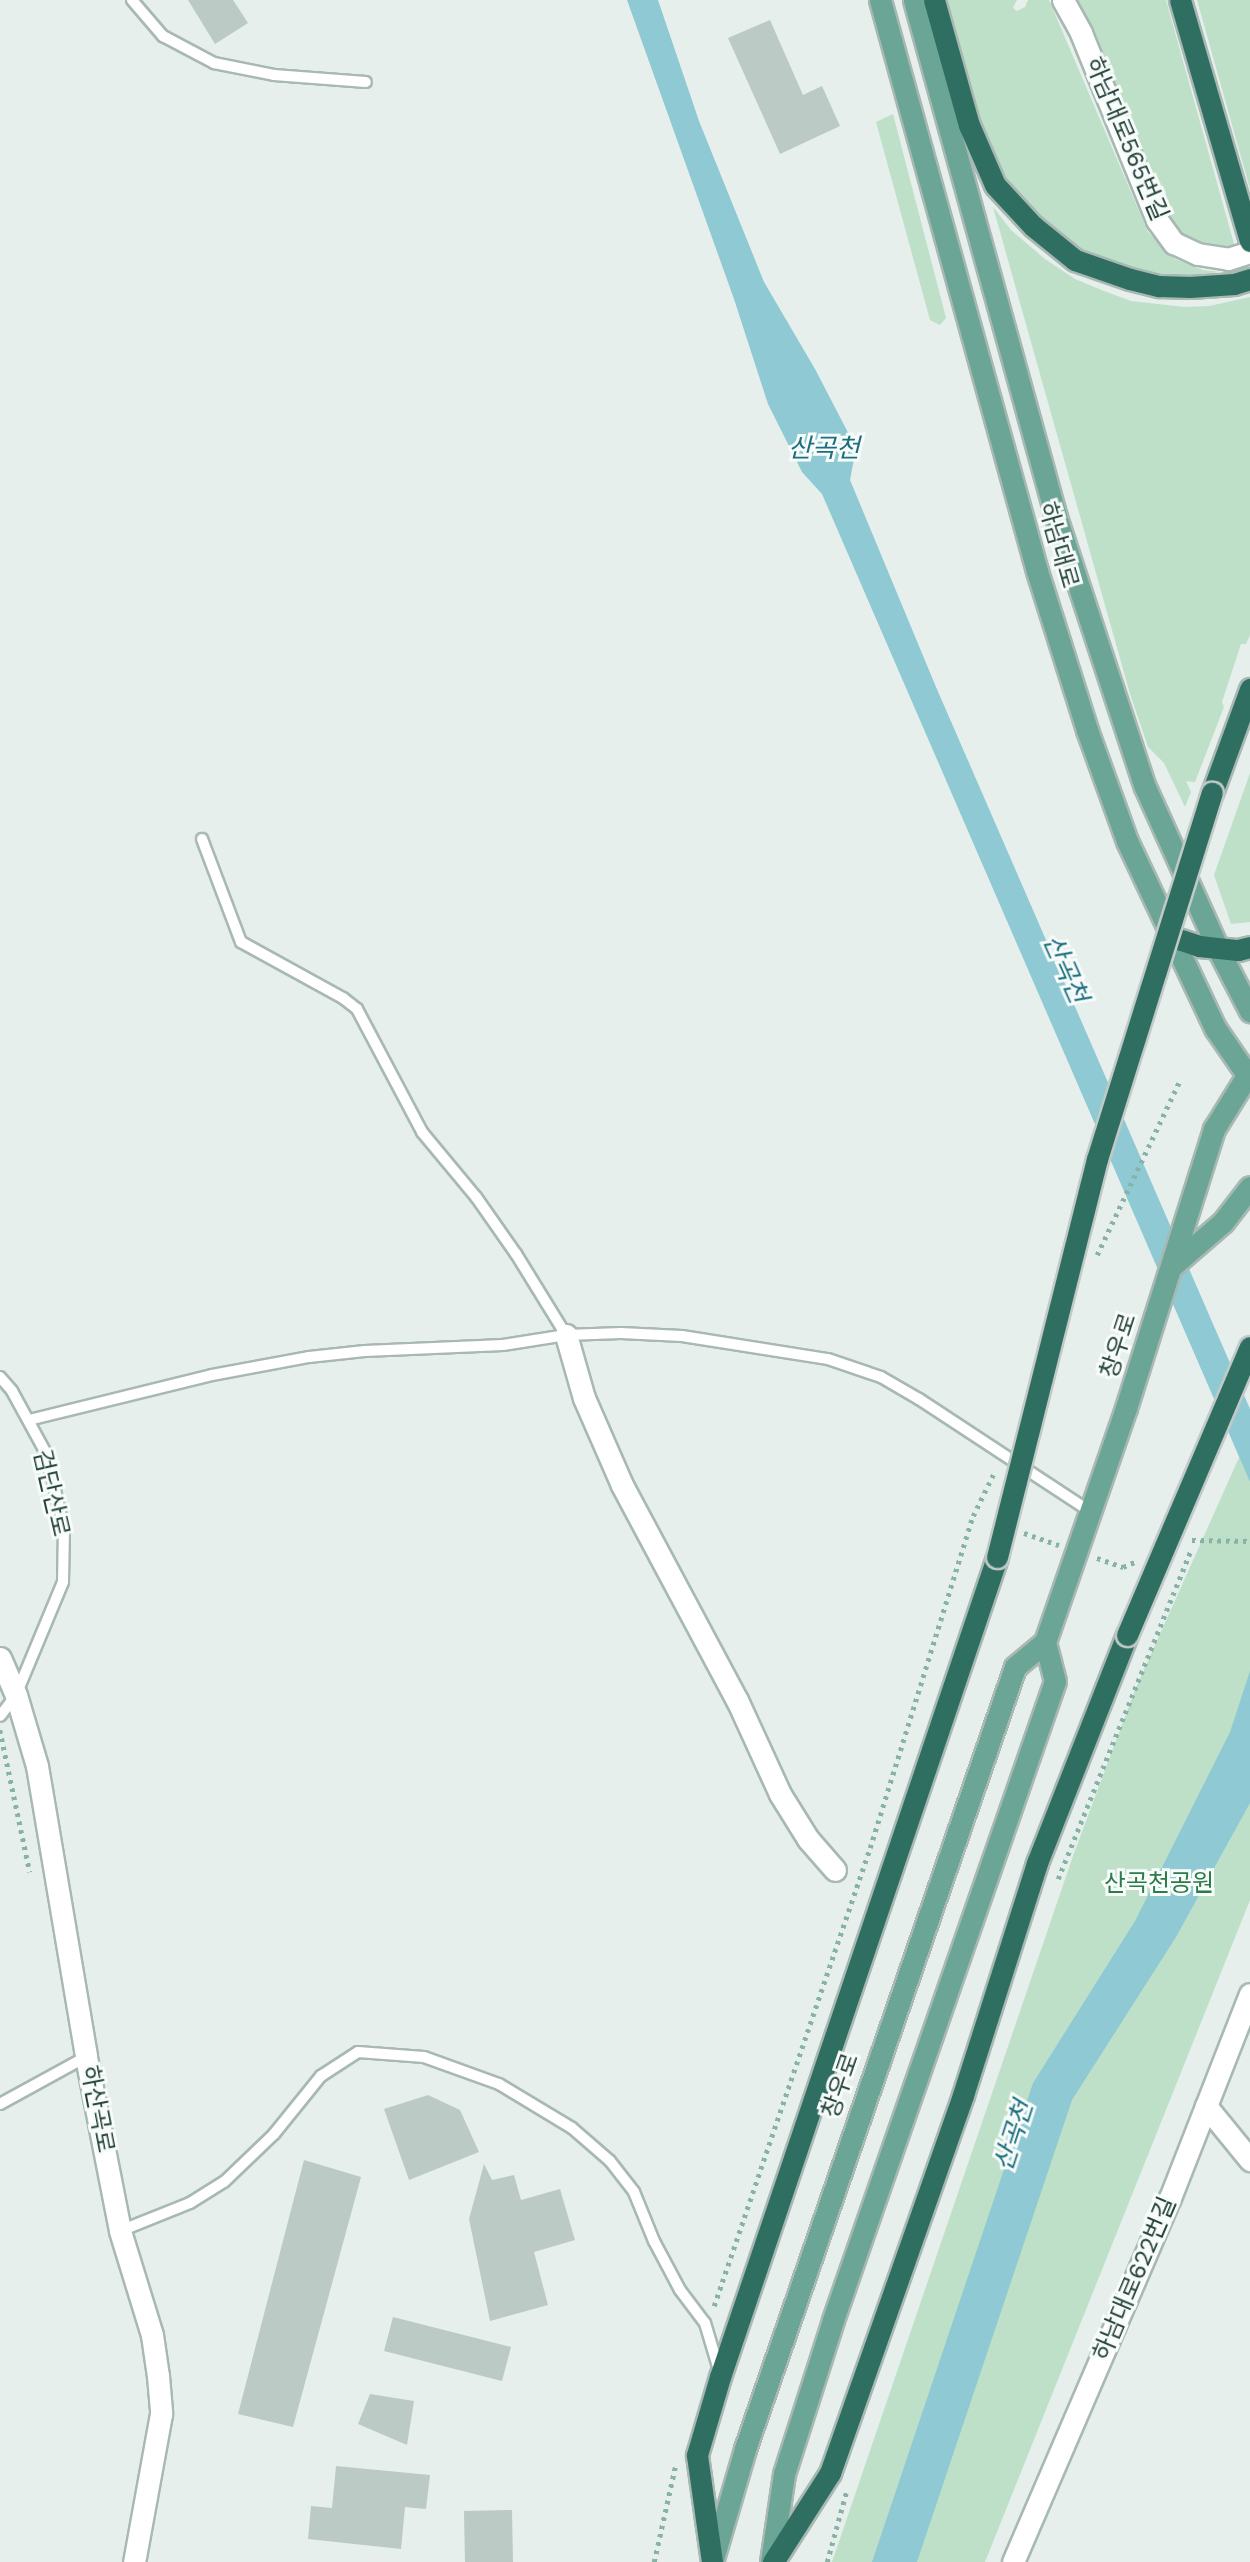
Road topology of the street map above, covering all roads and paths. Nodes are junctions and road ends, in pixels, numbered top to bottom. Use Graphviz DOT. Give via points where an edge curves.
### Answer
graph roads {
  1 [pos="132,0"];
  2 [pos="880,0"];
  3 [pos="914,0"];
  4 [pos="934,0"];
  5 [pos="1063,0"];
  6 [pos="1180,0"];
  7 [pos="366,82"];
  8 [pos="1250,241"];
  9 [pos="1250,251"];
  10 [pos="1250,279"];
  11 [pos="1250,689"];
  12 [pos="1250,697"];
  13 [pos="1239,723"];
  14 [pos="202,839"];
  15 [pos="1172,937"];
  16 [pos="1250,947"];
  17 [pos="1218,949"];
  18 [pos="1250,1011"];
  19 [pos="1249,1075"];
  20 [pos="1180,1080"];
  21 [pos="1142,1161"];
  22 [pos="1244,1193"];
  23 [pos="1172,1266"];
  24 [pos="566,1335"];
  25 [pos="1250,1347"];
  26 [pos="0,1377"];
  27 [pos="29,1420"];
  28 [pos="1003,1455"];
  29 [pos="1091,1512"];
  30 [pos="1195,1539"];
  31 [pos="1250,1541"];
  32 [pos="1045,1642"];
  33 [pos="0,1658"];
  34 [pos="16,1695"];
  35 [pos="0,1716"];
  36 [pos="835,1870"];
  37 [pos="1250,1994"];
  38 [pos="86,2057"];
  39 [pos="0,2104"];
  40 [pos="1206,2106"];
  41 [pos="1250,2160"];
  42 [pos="120,2231"];
  43 [pos="706,2327"];
  44 [pos="720,2376"];
  45 [pos="677,2457"];
  46 [pos="134,2562"];
  47 [pos="654,2562"];
  48 [pos="712,2562"];
  49 [pos="772,2562"];
  50 [pos="1013,2562"];
  1 -- 7 [label="lane" via="163,36 214,63 274,75"];
  2 -- 15 [label="main road, 하남대로" via="1037,571 1127,841"];
  3 -- 17 [label="main road, 하남대로" via="1056,517 1145,787"];
  4 -- 10 [label="highway" via="974,137 995,185 1033,226 1074,260 1130,279 1190,287"];
  5 -- 9 [label="street, 하남대로565번길" via="1157,220 1168,235 1174,243 1198,254 1228,258"];
  6 -- 8 [label="highway"];
  11 -- 13 [label="highway"];
  12 -- 13 [label="highway"];
  13 -- 44 [label="highway, bridge" via="1097,1160 997,1557"];
  14 -- 24 [label="lane" via="241,942 357,1009 422,1132 476,1197"];
  15 -- 17 [label="highway"];
  15 -- 19 [label="main road, 하남대로" via="1215,1028"];
  16 -- 17 [label="highway"];
  17 -- 18 [label="main road, 하남대로"];
  19 -- 23 [label="main road, 창우로" via="1214,1129"];
  20 -- 21 [label="path"];
  22 -- 23 [label="main road" via="1223,1222"];
  23 -- 29 [label="main road, 창우로"];
  24 -- 27 [label="lane" via="503,1345 309,1357 212,1375"];
  24 -- 28 [label="lane" via="682,1336 828,1359 881,1377"];
  24 -- 36 [label="street" via="584,1398 622,1485 737,1700 780,1794 808,1839"];
  25 -- 49 [label="highway, bridge" via="1127,1635 1037,1863 963,2095 830,2473"];
  26 -- 27 [label="lane, 검단산로"];
  27 -- 34 [label="lane, 검단산로" via="47,1455 64,1529 63,1582"];
  28 -- 29 [label="lane"];
  28 -- 43 [label="path" via="973,1516 870,1848"];
  29 -- 32 [label="main road, 창우로"];
  30 -- 31 [label="path"];
  32 -- 48 [label="main road, 창우로" via="1014,1667 754,2423"];
  32 -- 49 [label="main road" via="1055,1681 833,2320 784,2474"];
  33 -- 34 [label="street, 하산곡로"];
  34 -- 35 [label="lane, 검단산로"];
  34 -- 38 [label="street, 하산곡로" via="45,1806"];
  37 -- 40 [label="street, 하남대로622번길"];
  38 -- 39 [label="lane"];
  38 -- 42 [label="street, 하산곡로"];
  40 -- 41 [label="street"];
  40 -- 50 [label="street, 하남대로622번길"];
  42 -- 43 [label="lane" via="190,2203 224,2182 274,2134 321,2076 358,2052 424,2057 499,2084 572,2128 611,2161 634,2192 673,2278"];
  42 -- 46 [label="street, 하산곡로" via="152,2335 162,2414"];
  43 -- 44 [label="lane"];
  44 -- 48 [label="highway" via="697,2455"];
  45 -- 47 [label="path"];
}
